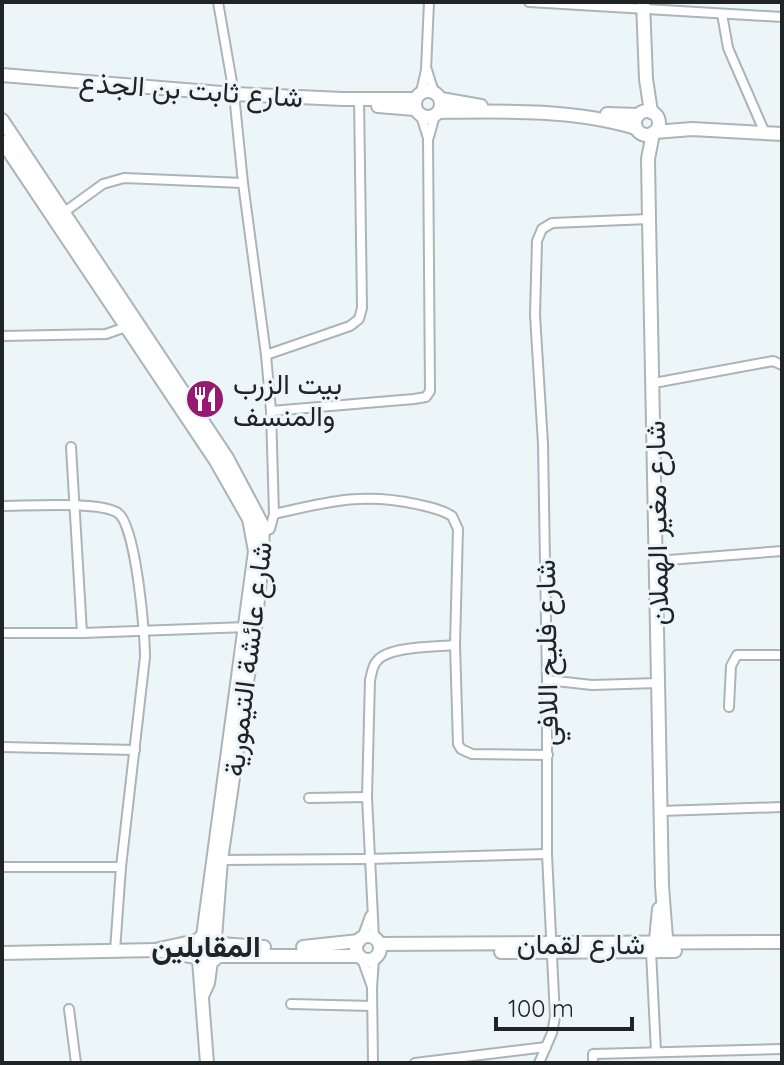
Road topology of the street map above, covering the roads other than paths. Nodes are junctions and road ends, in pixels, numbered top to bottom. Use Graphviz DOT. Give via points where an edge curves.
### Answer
graph roads {
  1 [pos="218,2"];
  2 [pos="429,2"];
  3 [pos="529,2"];
  4 [pos="643,5"];
  5 [pos="722,14"];
  6 [pos="782,17"];
  7 [pos="2,75"];
  8 [pos="39,79"];
  9 [pos="2,83"];
  10 [pos="234,94"];
  11 [pos="359,101"];
  12 [pos="428,104"];
  13 [pos="2,120"];
  14 [pos="646,123"];
  15 [pos="765,133"];
  16 [pos="782,134"];
  17 [pos="2,141"];
  18 [pos="243,183"];
  19 [pos="63,213"];
  20 [pos="649,219"];
  21 [pos="126,327"];
  22 [pos="2,336"];
  23 [pos="266,355"];
  24 [pos="782,365"];
  25 [pos="654,383"];
  26 [pos="271,411"];
  27 [pos="71,447"];
  28 [pos="2,506"];
  29 [pos="76,506"];
  30 [pos="274,514"];
  31 [pos="259,535"];
  32 [pos="782,551"];
  33 [pos="656,561"];
  34 [pos="251,627"];
  35 [pos="145,631"];
  36 [pos="2,633"];
  37 [pos="82,633"];
  38 [pos="455,645"];
  39 [pos="782,655"];
  40 [pos="547,680"];
  41 [pos="658,683"];
  42 [pos="729,707"];
  43 [pos="2,747"];
  44 [pos="135,750"];
  45 [pos="548,755"];
  46 [pos="367,797"];
  47 [pos="309,798"];
  48 [pos="782,807"];
  49 [pos="661,811"];
  50 [pos="547,854"];
  51 [pos="369,859"];
  52 [pos="217,860"];
  53 [pos="2,867"];
  54 [pos="121,867"];
  55 [pos="782,942"];
  56 [pos="550,947"];
  57 [pos="369,948"];
  58 [pos="659,948"];
  59 [pos="207,949"];
  60 [pos="782,949"];
  61 [pos="115,951"];
  62 [pos="2,953"];
  63 [pos="291,1004"];
  64 [pos="372,1006"];
  65 [pos="69,1009"];
  66 [pos="546,1047"];
  67 [pos="782,1049"];
  68 [pos="652,1052"];
  69 [pos="76,1063"];
  70 [pos="207,1063"];
  71 [pos="373,1063"];
  72 [pos="415,1063"];
  73 [pos="539,1063"];
  74 [pos="593,1063"];
  75 [pos="649,1063"];
  1 -- 10 [label="street"];
  2 -- 12 [label="street"];
  3 -- 4 [label="street"];
  4 -- 5 [label="street"];
  4 -- 14 [label="street, شارع مغير الهملان"];
  5 -- 6 [label="street"];
  5 -- 15 [label="street" via="728,48"];
  7 -- 8 [label="street, شارع ثابت بن الجذع"];
  8 -- 9 [label="street, شارع ثابت بن الجذع"];
  8 -- 10 [label="street, شارع ثابت بن الجذع"];
  10 -- 11 [label="street, شارع ثابت بن الجذع"];
  10 -- 18 [label="street"];
  11 -- 12 [label="street, شارع ثابت بن الجذع"];
  11 -- 23 [label="street" via="359,319"];
  12 -- 14 [label="street, شارع ثابت بن الجذع"];
  12 -- 26 [label="street" via="430,391 414,399"];
  13 -- 19 [label="street, شارع عائشة التيمورية"];
  14 -- 15 [label="street, شارع ثابت بن الجذع"];
  14 -- 20 [label="street, شارع مغير الهملان"];
  15 -- 16 [label="street, شارع ثابت بن الجذع"];
  17 -- 21 [label="street, شارع عائشة التيمورية"];
  18 -- 19 [label="street" via="124,178 103,184"];
  18 -- 23 [label="street"];
  19 -- 31 [label="street, شارع عائشة التيمورية" via="227,458 259,516"];
  20 -- 25 [label="street, شارع مغير الهملان"];
  20 -- 40 [label="street, شارع فليح اللافي" via="552,223 539,234 535,315"];
  21 -- 22 [label="street" via="106,334"];
  21 -- 31 [label="street, شارع عائشة التيمورية"];
  23 -- 26 [label="street"];
  24 -- 25 [label="street" via="773,361"];
  25 -- 33 [label="street, شارع مغير الهملان"];
  26 -- 30 [label="street"];
  27 -- 29 [label="street"];
  28 -- 29 [label="street"];
  29 -- 35 [label="street" via="107,509 126,522"];
  29 -- 37 [label="street"];
  30 -- 31 [label="street" via="270,529"];
  30 -- 38 [label="street" via="348,498 393,499 452,516 458,529"];
  31 -- 34 [label="street, شارع عائشة التيمورية"];
  32 -- 33 [label="street"];
  33 -- 41 [label="street, شارع مغير الهملان"];
  34 -- 35 [label="street"];
  34 -- 52 [label="street, شارع عائشة التيمورية"];
  35 -- 37 [label="street"];
  35 -- 44 [label="street"];
  36 -- 37 [label="street"];
  38 -- 45 [label="street" via="461,749 472,754"];
  38 -- 46 [label="street" via="397,650 383,654 374,665"];
  39 -- 42 [label="street" via="737,655 731,666"];
  40 -- 41 [label="street"];
  40 -- 45 [label="street, شارع فليح اللافي"];
  41 -- 49 [label="street, شارع مغير الهملان"];
  43 -- 44 [label="street"];
  44 -- 54 [label="street"];
  45 -- 50 [label="street, شارع فليح اللافي"];
  46 -- 47 [label="street"];
  46 -- 51 [label="street"];
  48 -- 49 [label="street"];
  49 -- 58 [label="street, شارع مغير الهملان"];
  50 -- 51 [label="street"];
  50 -- 56 [label="street, شارع فليح اللافي"];
  51 -- 52 [label="street"];
  51 -- 57 [label="street"];
  52 -- 59 [label="street, شارع عائشة التيمورية"];
  53 -- 54 [label="street"];
  54 -- 61 [label="street"];
  55 -- 58 [label="street, شارع لقمان"];
  56 -- 57 [label="street, شارع لقمان"];
  56 -- 58 [label="street, شارع لقمان"];
  56 -- 66 [label="street, شارع فليح اللافي" via="555,1017"];
  57 -- 59 [label="street, شارع لقمان"];
  57 -- 64 [label="street"];
  58 -- 60 [label="street, شارع لقمان"];
  58 -- 68 [label="street"];
  59 -- 61 [label="street, شارع لقمان"];
  59 -- 70 [label="street, شارع عائشة التيمورية"];
  61 -- 62 [label="street, شارع لقمان"];
  63 -- 64 [label="street"];
  64 -- 71 [label="street"];
  65 -- 69 [label="street"];
  66 -- 72 [label="street"];
  66 -- 73 [label="street, شارع فليح اللافي"];
  67 -- 68 [label="street"];
  68 -- 74 [label="street" via="593,1054"];
  68 -- 75 [label="street"];
}
